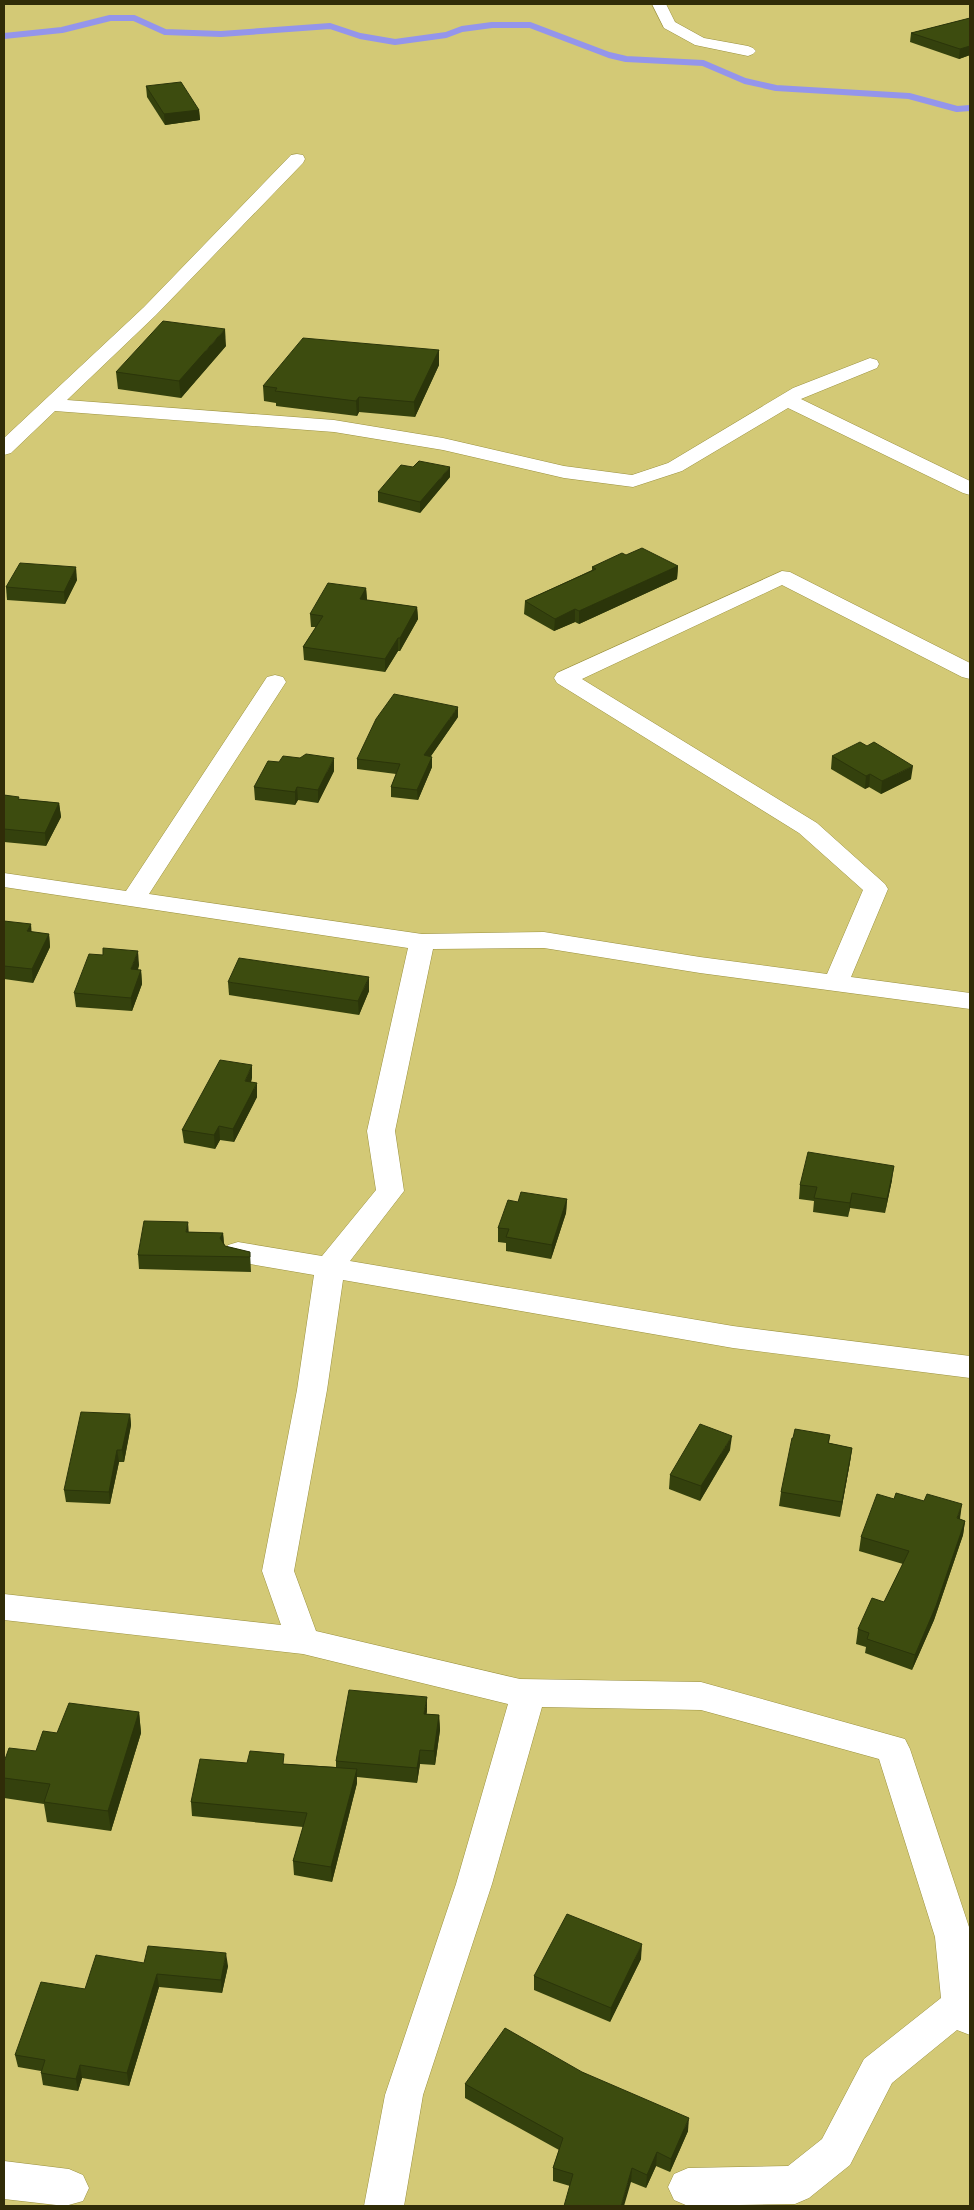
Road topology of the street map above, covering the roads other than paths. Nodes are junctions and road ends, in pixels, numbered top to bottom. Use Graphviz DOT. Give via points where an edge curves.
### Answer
graph roads {
  1 [pos="659,4"];
  2 [pos="748,52"];
  3 [pos="297,159"];
  4 [pos="870,364"];
  5 [pos="787,400"];
  6 [pos="50,405"];
  7 [pos="4,448"];
  8 [pos="970,489"];
  9 [pos="970,672"];
  10 [pos="275,682"];
  11 [pos="4,880"];
  12 [pos="133,899"];
  13 [pos="422,942"];
  14 [pos="836,983"];
  15 [pos="970,1002"];
  16 [pos="238,1252"];
  17 [pos="330,1267"];
  18 [pos="970,1367"];
  19 [pos="4,1607"];
  20 [pos="303,1641"];
  21 [pos="520,1693"];
  22 [pos="965,2011"];
  23 [pos="4,2180"];
  24 [pos="688,2187"];
  25 [pos="69,2188"];
  26 [pos="384,2206"];
  1 -- 2 [label="street" via="669,25 700,42"];
  3 -- 6 [label="street" via="150,311"];
  4 -- 5 [label="street"];
  5 -- 6 [label="street" via="675,467 633,481 564,472 443,444 334,426"];
  5 -- 8 [label="street"];
  6 -- 7 [label="street"];
  9 -- 14 [label="street" via="782,577 565,678 808,828 876,889"];
  10 -- 12 [label="street"];
  11 -- 12 [label="street"];
  12 -- 13 [label="street"];
  13 -- 14 [label="street" via="544,940"];
  13 -- 17 [label="street" via="381,1130 390,1191"];
  14 -- 15 [label="street"];
  16 -- 17 [label="street"];
  17 -- 18 [label="street" via="732,1338"];
  17 -- 20 [label="street" via="312,1390 278,1571"];
  19 -- 20 [label="street"];
  20 -- 21 [label="street"];
  21 -- 22 [label="street" via="700,1696 893,1749 954,1937"];
  21 -- 26 [label="street" via="528,1695 474,1884 404,2095"];
  22 -- 24 [label="street" via="878,2071 836,2152 796,2185"];
  23 -- 25 [label="street"];
}
